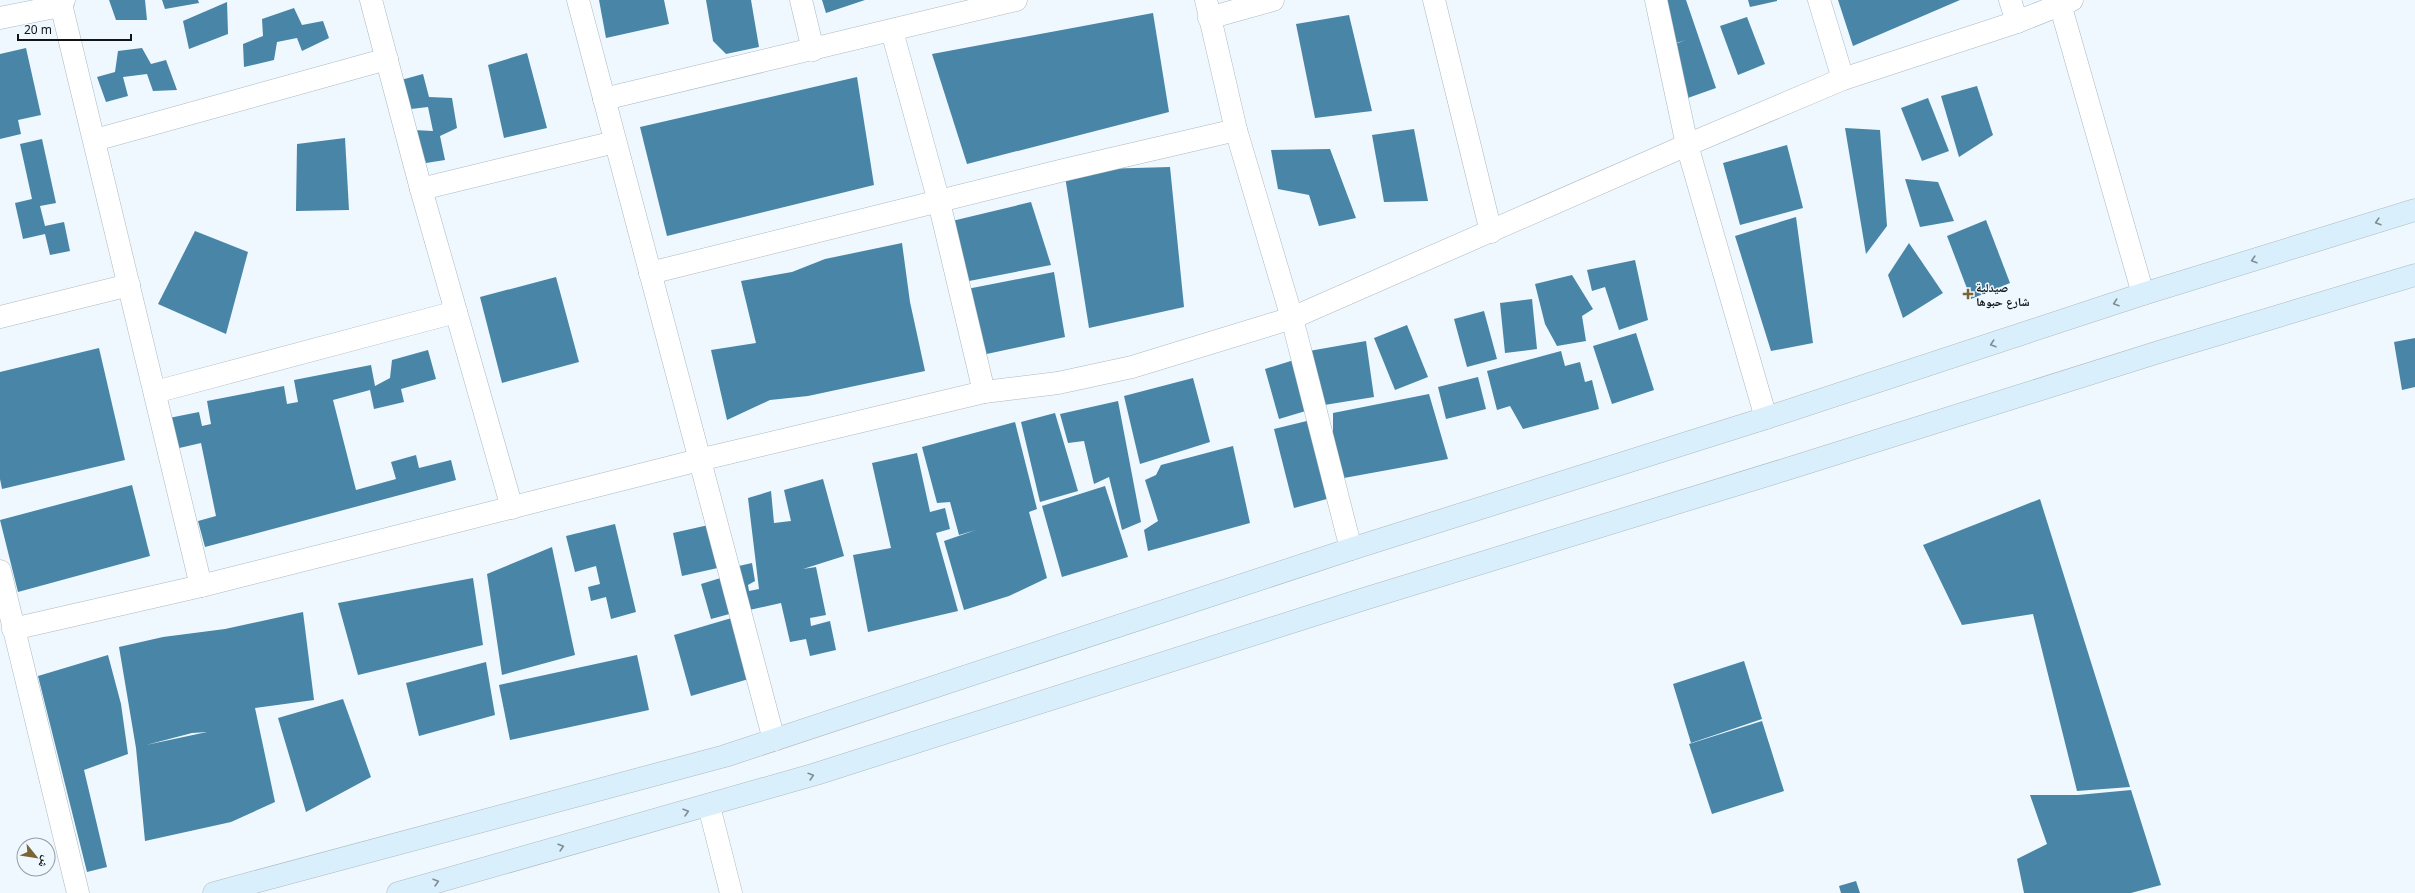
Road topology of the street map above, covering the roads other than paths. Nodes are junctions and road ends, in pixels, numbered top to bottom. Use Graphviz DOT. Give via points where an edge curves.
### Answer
graph roads {
  1 [pos="371,0"];
  2 [pos="578,0"];
  3 [pos="801,0"];
  4 [pos="1016,0"];
  5 [pos="1273,0"];
  6 [pos="1434,0"];
  7 [pos="1656,0"];
  8 [pos="1819,0"];
  9 [pos="2010,0"];
  10 [pos="62,1"];
  11 [pos="2066,2"];
  12 [pos="970,6"];
  13 [pos="1207,9"];
  14 [pos="0,18"];
  15 [pos="2017,22"];
  16 [pos="892,32"];
  17 [pos="813,50"];
  18 [pos="387,59"];
  19 [pos="1843,79"];
  20 [pos="604,99"];
  21 [pos="1236,130"];
  22 [pos="95,140"];
  23 [pos="615,142"];
  24 [pos="1687,145"];
  25 [pos="421,189"];
  26 [pos="938,202"];
  27 [pos="2415,210"];
  28 [pos="1491,232"];
  29 [pos="650,273"];
  30 [pos="2415,275"];
  31 [pos="129,285"];
  32 [pos="2143,294"];
  33 [pos="456,312"];
  34 [pos="0,317"];
  35 [pos="1292,318"];
  36 [pos="155,392"];
  37 [pos="984,392"];
  38 [pos="1766,418"];
  39 [pos="699,460"];
  40 [pos="512,508"];
  41 [pos="1351,549"];
  42 [pos="0,571"];
  43 [pos="201,586"];
  44 [pos="13,629"];
  45 [pos="774,740"];
  46 [pos="709,806"];
  47 [pos="78,893"];
  48 [pos="214,893"];
  49 [pos="398,893"];
  50 [pos="731,893"];
  1 -- 18 [label="street"];
  2 -- 20 [label="street"];
  3 -- 17 [label="street"];
  4 -- 12 [label="street"];
  5 -- 13 [label="street"];
  6 -- 28 [label="street"];
  7 -- 24 [label="street"];
  8 -- 19 [label="street"];
  9 -- 15 [label="street"];
  10 -- 14 [label="street" via="55,7"];
  10 -- 22 [label="street"];
  11 -- 15 [label="street"];
  11 -- 32 [label="street"];
  12 -- 16 [label="street"];
  13 -- 21 [label="street"];
  15 -- 19 [label="street"];
  16 -- 17 [label="street"];
  16 -- 26 [label="street"];
  17 -- 20 [label="street"];
  18 -- 22 [label="street"];
  18 -- 25 [label="street"];
  19 -- 24 [label="street"];
  20 -- 23 [label="street"];
  21 -- 26 [label="street"];
  21 -- 35 [label="street"];
  22 -- 31 [label="street"];
  23 -- 25 [label="street"];
  23 -- 29 [label="street"];
  24 -- 28 [label="street"];
  24 -- 38 [label="street"];
  25 -- 33 [label="street"];
  26 -- 29 [label="street"];
  26 -- 37 [label="street"];
  27 -- 32 [label="main road, one-way"];
  28 -- 35 [label="street"];
  29 -- 39 [label="street"];
  46 -- 30 [label="main road, one-way" via="2162,351"];
  31 -- 34 [label="street"];
  31 -- 36 [label="street"];
  32 -- 38 [label="main road, one-way"];
  33 -- 36 [label="street"];
  33 -- 40 [label="street"];
  35 -- 37 [label="street" via="1132,367 1058,383"];
  35 -- 41 [label="street"];
  36 -- 43 [label="street"];
  37 -- 39 [label="street"];
  38 -- 41 [label="main road"];
  39 -- 40 [label="street"];
  39 -- 45 [label="street"];
  40 -- 43 [label="street"];
  41 -- 45 [label="main road"];
  42 -- 44 [label="street"];
  43 -- 44 [label="street"];
  44 -- 47 [label="street"];
  45 -- 48 [label="main road" via="725,756"];
  49 -- 46 [label="main road, one-way"];
  46 -- 50 [label="street"];
}
